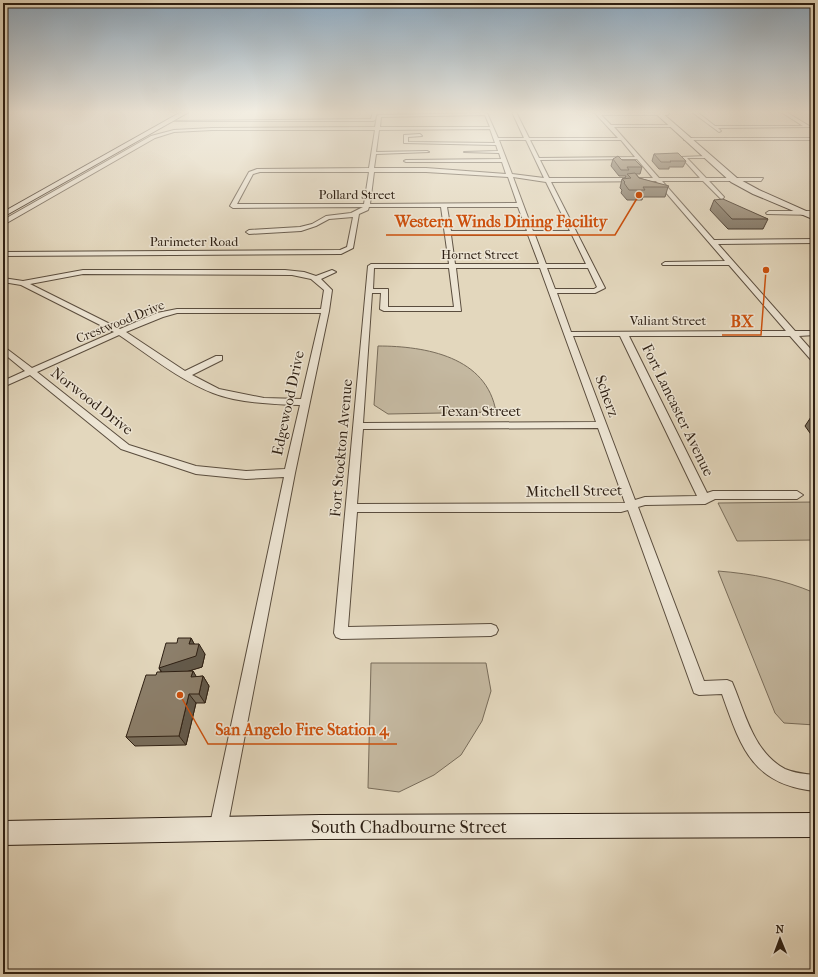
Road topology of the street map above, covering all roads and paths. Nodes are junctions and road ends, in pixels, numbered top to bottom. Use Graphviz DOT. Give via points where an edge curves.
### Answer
graph roads {
  1 [pos="707,157"];
  2 [pos="719,157"];
  3 [pos="106,158"];
  4 [pos="118,158"];
  5 [pos="373,158"];
  6 [pos="537,158"];
  7 [pos="639,158"];
  8 [pos="683,158"];
  9 [pos="504,160"];
  10 [pos="406,161"];
  11 [pos="372,170"];
  12 [pos="510,176"];
  13 [pos="761,179"];
  14 [pos="548,180"];
  15 [pos="659,180"];
  16 [pos="703,180"];
  17 [pos="734,180"];
  18 [pos="746,180"];
  19 [pos="722,198"];
  20 [pos="368,205"];
  21 [pos="444,205"];
  22 [pos="521,205"];
  23 [pos="769,213"];
  24 [pos="805,213"];
  25 [pos="356,214"];
  26 [pos="3,215"];
  27 [pos="815,215"];
  28 [pos="3,223"];
  29 [pos="249,232"];
  30 [pos="448,233"];
  31 [pos="531,233"];
  32 [pos="574,233"];
  33 [pos="815,241"];
  34 [pos="712,242"];
  35 [pos="3,254"];
  36 [pos="731,263"];
  37 [pos="665,264"];
  38 [pos="371,266"];
  39 [pos="452,266"];
  40 [pos="543,266"];
  41 [pos="590,266"];
  42 [pos="332,272"];
  43 [pos="318,278"];
  44 [pos="3,280"];
  45 [pos="23,283"];
  46 [pos="369,291"];
  47 [pos="553,291"];
  48 [pos="325,311"];
  49 [pos="120,332"];
  50 [pos="792,333"];
  51 [pos="815,333"];
  52 [pos="569,334"];
  53 [pos="623,334"];
  54 [pos="3,349"];
  55 [pos="219,358"];
  56 [pos="815,359"];
  57 [pos="31,371"];
  58 [pos="185,376"];
  59 [pos="3,384"];
  60 [pos="306,402"];
  61 [pos="602,425"];
  62 [pos="358,426"];
  63 [pos="290,473"];
  64 [pos="797,495"];
  65 [pos="705,500"];
  66 [pos="632,504"];
  67 [pos="350,508"];
  68 [pos="491,630"];
  69 [pos="815,783"];
  70 [pos="815,824"];
  71 [pos="218,829"];
  72 [pos="3,833"];
  1 -- 17 [label="street"];
  2 -- 18 [label="street"];
  3 -- 26 [label="street"];
  4 -- 28 [label="street"];
  5 -- 11 [label="street"];
  6 -- 7 [label="street"];
  6 -- 14 [label="street"];
  7 -- 15 [label="street"];
  8 -- 16 [label="street"];
  9 -- 10 [label="street"];
  9 -- 12 [label="street, Scherz"];
  11 -- 12 [label="street" via="437,170"];
  11 -- 20 [label="street"];
  11 -- 20 [label="street, Pollard Street" via="254,171 233,206"];
  12 -- 14 [label="street"];
  12 -- 22 [label="street, Scherz"];
  13 -- 18 [label="street"];
  14 -- 15 [label="street"];
  14 -- 32 [label="street"];
  15 -- 16 [label="street"];
  15 -- 34 [label="street"];
  16 -- 17 [label="street"];
  16 -- 19 [label="street"];
  17 -- 18 [label="street"];
  17 -- 24 [label="street"];
  18 -- 27 [label="street"];
  20 -- 21 [label="street, Pollard Street"];
  20 -- 25 [label="street"];
  21 -- 22 [label="street, Pollard Street"];
  21 -- 30 [label="street"];
  22 -- 31 [label="street, Scherz"];
  23 -- 24 [label="street"];
  24 -- 27 [label="street"];
  25 -- 29 [label="street" via="328,217 310,229"];
  25 -- 35 [label="street, Parimeter Road" via="350,248 341,252"];
  30 -- 31 [label="street"];
  30 -- 39 [label="street"];
  31 -- 32 [label="street"];
  31 -- 40 [label="street, Scherz"];
  32 -- 41 [label="street"];
  33 -- 34 [label="street"];
  34 -- 36 [label="street"];
  36 -- 37 [label="street"];
  36 -- 50 [label="street"];
  38 -- 39 [label="street, Hornet Street"];
  38 -- 46 [label="street, Fort Stockton Avenue"];
  39 -- 40 [label="street, Hornet Street"];
  39 -- 46 [label="street" via="458,309 384,309 385,291"];
  40 -- 41 [label="street, Hornet Street"];
  40 -- 47 [label="street, Scherz"];
  41 -- 47 [label="street" via="600,290"];
  42 -- 43 [label="street"];
  43 -- 45 [label="street" via="285,272 83,272"];
  43 -- 48 [label="street, Edgewood Drive" via="328,290"];
  44 -- 45 [label="street"];
  45 -- 49 [label="street"];
  46 -- 62 [label="street, Fort Stockton Avenue"];
  47 -- 52 [label="street, Scherz"];
  48 -- 49 [label="street, Crestwood Drive" via="177,311 160,315"];
  48 -- 60 [label="street, Edgewood Drive"];
  49 -- 57 [label="street, Crestwood Drive"];
  49 -- 58 [label="street"];
  50 -- 51 [label="street, Valiant Street"];
  50 -- 53 [label="street, Valiant Street"];
  50 -- 56 [label="street"];
  52 -- 53 [label="street, Valiant Street"];
  52 -- 61 [label="street, Scherz"];
  53 -- 65 [label="street, Fort Lancaster Avenue"];
  54 -- 57 [label="street, Norwood Drive"];
  55 -- 58 [label="street"];
  57 -- 59 [label="street, Crestwood Drive"];
  57 -- 63 [label="street, Norwood Drive" via="125,447 196,470 246,475"];
  58 -- 60 [label="street" via="216,391 264,401"];
  60 -- 63 [label="street, Edgewood Drive"];
  61 -- 62 [label="street, Texan Street"];
  61 -- 66 [label="street, Scherz"];
  62 -- 67 [label="street, Fort Stockton Avenue"];
  63 -- 71 [label="street, Edgewood Drive"];
  64 -- 65 [label="street, Mitchell Street" via="713,495"];
  65 -- 66 [label="street, Mitchell Street" via="646,500"];
  66 -- 67 [label="street, Mitchell Street" via="621,508"];
  66 -- 69 [label="street, Scherz" via="698,688 727,687 750,745 766,767 786,779"];
  67 -- 68 [label="street, Fort Stockton Avenue" via="341,633"];
  70 -- 71 [label="street, South Chadbourne Street"];
  71 -- 72 [label="street, South Chadbourne Street"];
}
